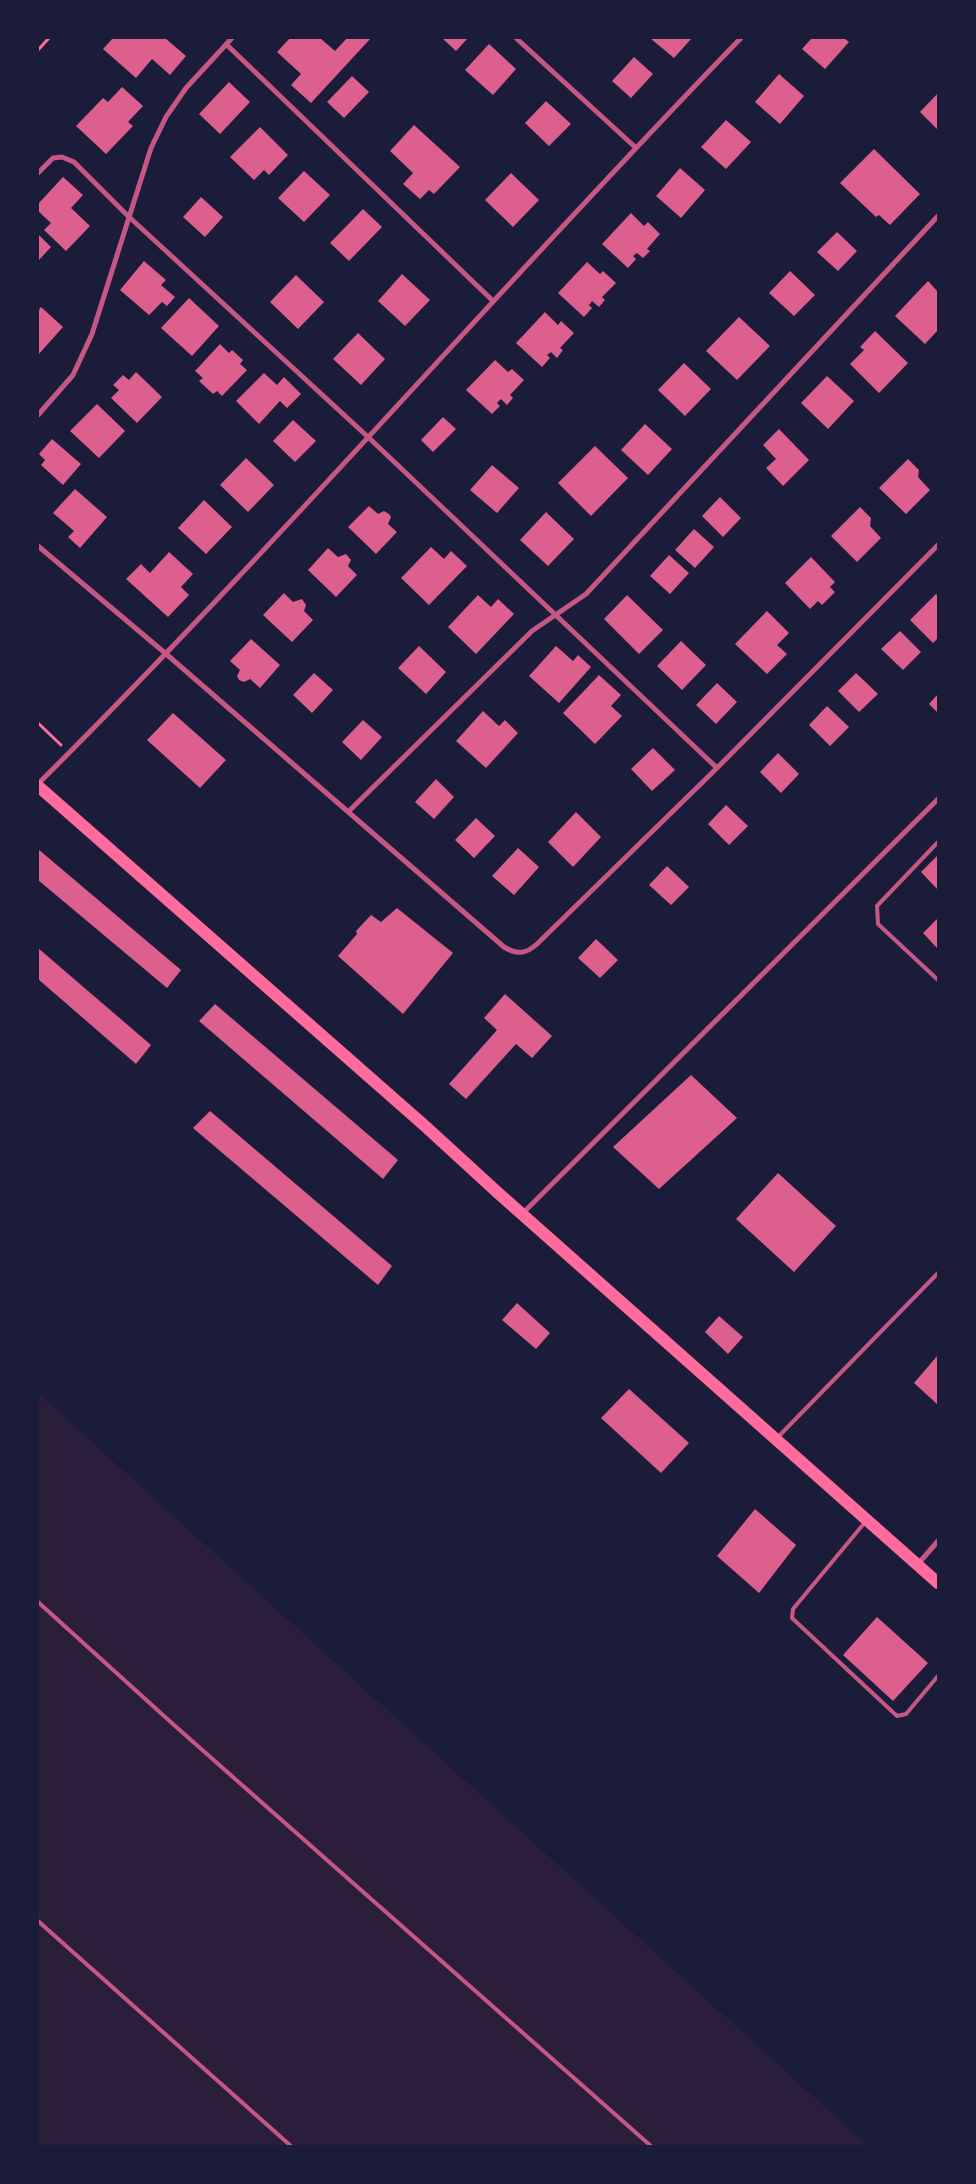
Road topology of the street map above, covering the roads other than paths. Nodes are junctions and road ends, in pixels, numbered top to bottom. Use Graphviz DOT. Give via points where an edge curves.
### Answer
graph roads {
  1 [pos="232,38"];
  2 [pos="516,38"];
  3 [pos="741,38"];
  4 [pos="226,44"];
  5 [pos="635,147"];
  6 [pos="38,173"];
  7 [pos="128,216"];
  8 [pos="938,216"];
  9 [pos="493,301"];
  10 [pos="38,415"];
  11 [pos="368,437"];
  12 [pos="938,545"];
  13 [pos="38,546"];
  14 [pos="555,616"];
  15 [pos="165,653"];
  16 [pos="717,768"];
  17 [pos="38,785"];
  18 [pos="938,799"];
  19 [pos="349,811"];
  20 [pos="938,842"];
  21 [pos="938,980"];
  22 [pos="522,1214"];
  23 [pos="938,1273"];
  24 [pos="776,1438"];
  25 [pos="867,1520"];
  26 [pos="938,1541"];
  27 [pos="918,1564"];
  28 [pos="938,1583"];
  29 [pos="38,1602"];
  30 [pos="938,1676"];
  31 [pos="38,1921"];
  32 [pos="291,2146"];
  33 [pos="651,2146"];
  1 -- 4 [label="street"];
  2 -- 5 [label="street"];
  3 -- 5 [label="street"];
  4 -- 7 [label="street" via="186,88 166,117 151,148"];
  4 -- 9 [label="street"];
  5 -- 9 [label="street"];
  6 -- 7 [label="street" via="53,158 68,158"];
  7 -- 10 [label="street" via="82,358"];
  7 -- 11 [label="street"];
  8 -- 14 [label="street" via="586,594"];
  9 -- 11 [label="street"];
  11 -- 14 [label="street"];
  11 -- 15 [label="street"];
  12 -- 16 [label="street"];
  13 -- 15 [label="street"];
  14 -- 16 [label="street"];
  14 -- 19 [label="street" via="532,631"];
  15 -- 17 [label="street"];
  15 -- 19 [label="street"];
  16 -- 19 [label="street" via="538,944 520,953 504,947"];
  17 -- 22 [label="main road"];
  18 -- 22 [label="street"];
  20 -- 21 [label="lane" via="877,906 878,924"];
  22 -- 24 [label="main road"];
  23 -- 24 [label="lane"];
  24 -- 25 [label="main road"];
  25 -- 27 [label="main road"];
  25 -- 30 [label="lane" via="793,1609 792,1618 897,1716 906,1714"];
  26 -- 27 [label="street"];
  27 -- 28 [label="main road"];
  29 -- 33 [label="lane"];
  31 -- 32 [label="lane"];
}
